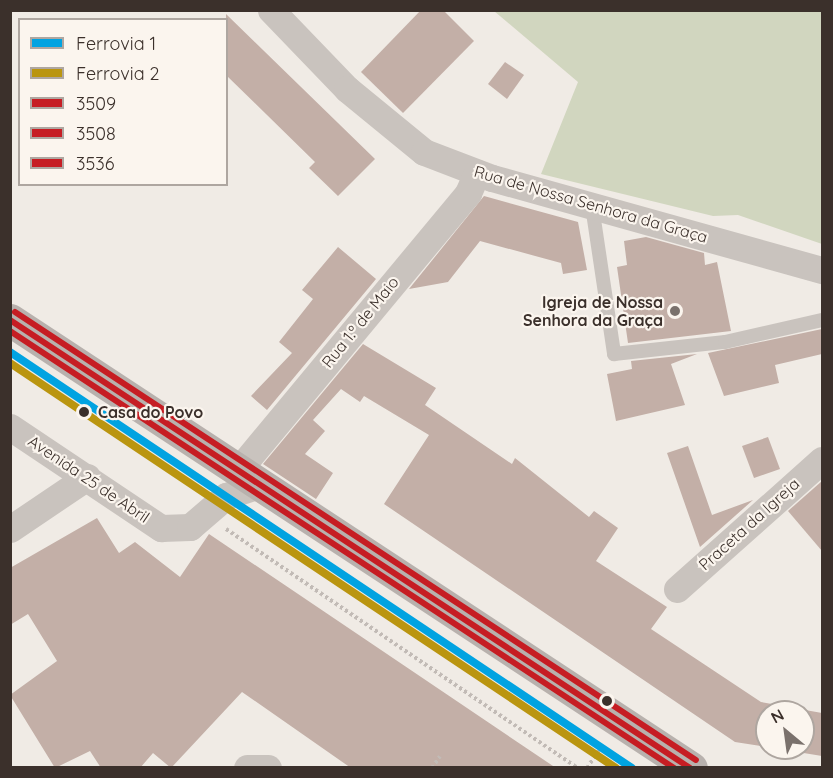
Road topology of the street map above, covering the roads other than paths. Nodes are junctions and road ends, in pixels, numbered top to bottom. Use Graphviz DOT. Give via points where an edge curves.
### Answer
graph roads {
  1 [pos="271,10"];
  2 [pos="477,173"];
  3 [pos="592,206"];
  4 [pos="822,270"];
  5 [pos="10,320"];
  6 [pos="822,320"];
  7 [pos="10,427"];
  8 [pos="822,460"];
  9 [pos="251,476"];
  10 [pos="87,477"];
  11 [pos="10,530"];
  12 [pos="677,589"];
  13 [pos="247,768"];
  14 [pos="268,768"];
  15 [pos="692,768"];
  1 -- 2 [label="street, Rua de Nossa Senhora da Graça" via="347,89 424,152"];
  2 -- 3 [label="street, Rua de Nossa Senhora da Graça"];
  2 -- 9 [label="street, Rua 1.º de Maio" via="468,192"];
  3 -- 4 [label="street, Rua de Nossa Senhora da Graça"];
  3 -- 6 [label="lane" via="614,354 725,342"];
  5 -- 9 [label="main road"];
  7 -- 10 [label="street, Avenida 25 de Abril"];
  8 -- 12 [label="street, Praceta da Igreja"];
  9 -- 10 [label="street, Avenida 25 de Abril" via="190,527 161,528"];
  9 -- 15 [label="main road"];
  10 -- 11 [label="street"];
  13 -- 14 [label="street"];
}
